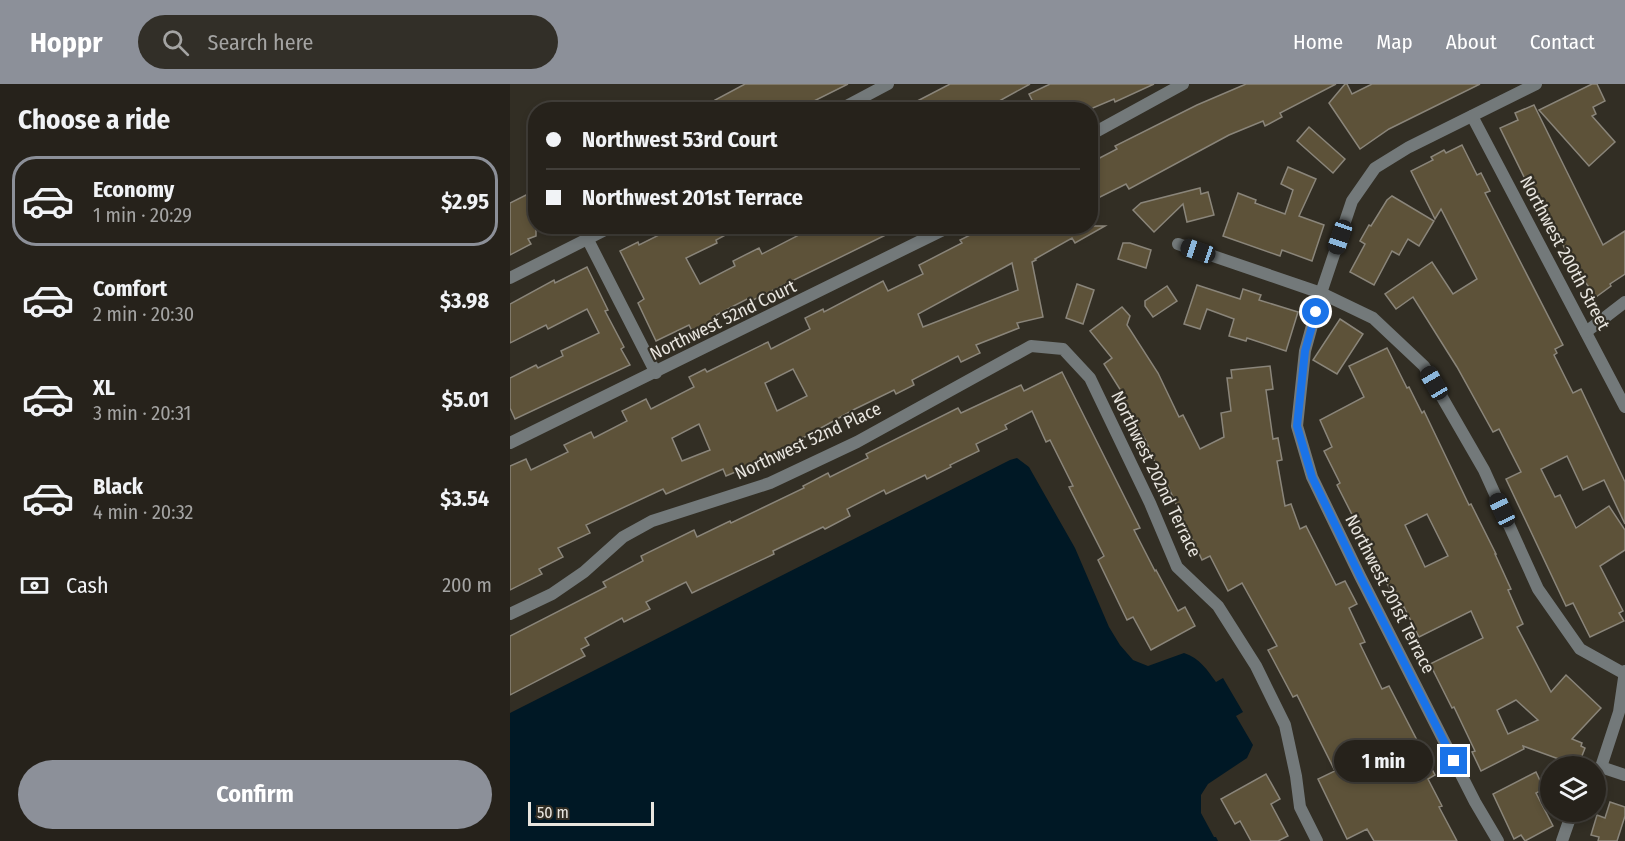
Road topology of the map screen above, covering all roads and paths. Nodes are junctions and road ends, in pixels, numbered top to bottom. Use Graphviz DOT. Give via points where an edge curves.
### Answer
graph roads {
  1 [pos="888,84"];
  2 [pos="1183,84"];
  3 [pos="1536,84"];
  4 [pos="854,102"];
  5 [pos="1472,116"];
  6 [pos="1098,131"];
  7 [pos="599,234"];
  8 [pos="935,234"];
  9 [pos="588,240"];
  10 [pos="1178,244"];
  11 [pos="510,278"];
  12 [pos="1321,293"];
  13 [pos="1625,302"];
  14 [pos="1586,332"];
  15 [pos="1064,349"];
  16 [pos="656,373"];
  17 [pos="1625,407"];
  18 [pos="510,443"];
  19 [pos="510,614"];
  20 [pos="1625,673"];
  21 [pos="1603,756"];
  22 [pos="1606,772"];
  23 [pos="1625,775"];
  24 [pos="1569,822"];
  25 [pos="1317,841"];
  26 [pos="1498,841"];
  27 [pos="1562,841"];
  1 -- 4 [label="street"];
  2 -- 6 [label="street"];
  3 -- 5 [label="street, Northwest 201st Terrace"];
  5 -- 12 [label="street, Northwest 201st Terrace" via="1376,168 1352,201"];
  5 -- 14 [label="street, Northwest 200th Street"];
  7 -- 9 [label="street"];
  8 -- 16 [label="street, Northwest 52nd Court"];
  9 -- 11 [label="street"];
  9 -- 16 [label="street"];
  10 -- 12 [label="street"];
  12 -- 20 [label="street" via="1373,318 1424,366 1484,470 1538,589 1580,649"];
  12 -- 26 [label="street, Northwest 201st Terrace" via="1305,351 1297,426 1312,477"];
  13 -- 14 [label="street"];
  14 -- 17 [label="street, Northwest 200th Street"];
  15 -- 19 [label="street, Northwest 52nd Place" via="1031,346 857,442 770,483 652,521 622,537 584,572 552,594"];
  15 -- 25 [label="street, Northwest 202nd Terrace" via="1090,378 1177,567 1218,606 1256,666 1286,725 1300,807"];
  16 -- 18 [label="street, Northwest 52nd Court"];
  20 -- 21 [label="street" via="1619,712"];
  22 -- 23 [label="street"];
  24 -- 27 [label="street"];
}
